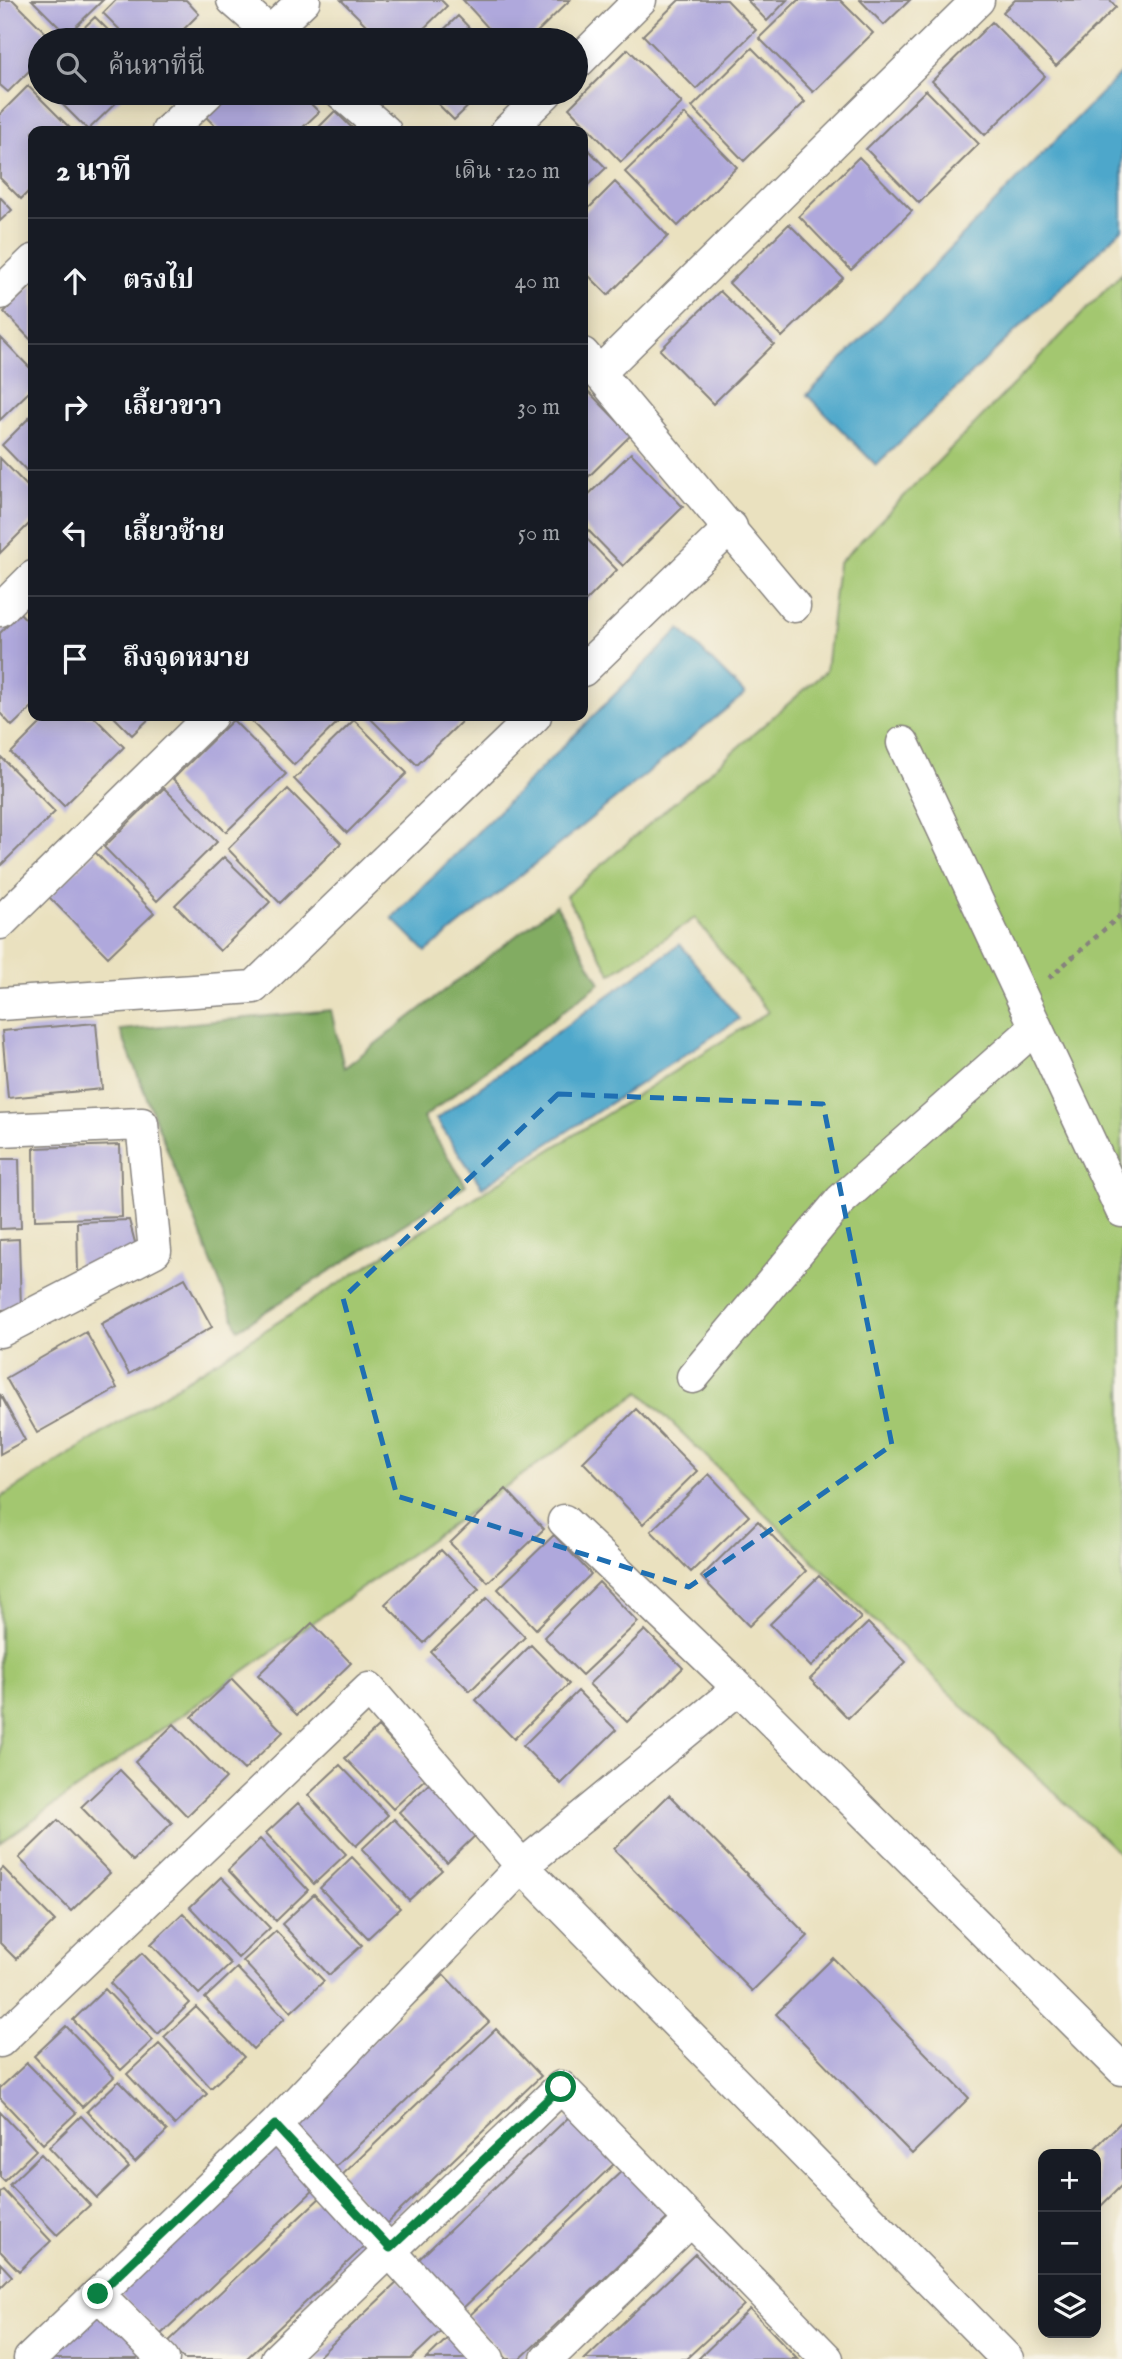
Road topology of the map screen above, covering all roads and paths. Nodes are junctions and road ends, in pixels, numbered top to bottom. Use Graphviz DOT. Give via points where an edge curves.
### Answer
graph roads {
  1 [pos="233,0"];
  2 [pos="304,0"];
  3 [pos="640,0"];
  4 [pos="978,0"];
  5 [pos="260,28"];
  6 [pos="279,28"];
  7 [pos="588,52"];
  8 [pos="195,105"];
  9 [pos="355,105"];
  10 [pos="534,105"];
  11 [pos="173,126"];
  12 [pos="379,126"];
  13 [pos="512,126"];
  14 [pos="28,266"];
  15 [pos="0,293"];
  16 [pos="590,364"];
  17 [pos="731,527"];
  18 [pos="28,582"];
  19 [pos="793,606"];
  20 [pos="0,610"];
  21 [pos="588,665"];
  22 [pos="206,721"];
  23 [pos="530,721"];
  24 [pos="903,743"];
  25 [pos="1122,914"];
  26 [pos="0,923"];
  27 [pos="0,1004"];
  28 [pos="1028,1015"];
  29 [pos="0,1130"];
  30 [pos="1122,1211"];
  31 [pos="0,1331"];
  32 [pos="693,1377"];
  33 [pos="564,1521"];
  34 [pos="739,1688"];
  35 [pos="522,1866"];
  36 [pos="0,2041"];
  37 [pos="1122,2069"];
  38 [pos="275,2125"];
  39 [pos="690,2221"];
  40 [pos="390,2248"];
  41 [pos="98,2294"];
  42 [pos="815,2355"];
  43 [pos="30,2359"];
  44 [pos="163,2359"];
  45 [pos="277,2359"];
  46 [pos="488,2359"];
  47 [pos="547,2359"];
  48 [pos="1007,2359"];
  1 -- 5 [label="street"];
  2 -- 6 [label="street"];
  3 -- 7 [label="street"];
  4 -- 16 [label="street"];
  8 -- 11 [label="street"];
  9 -- 12 [label="street"];
  10 -- 13 [label="street"];
  14 -- 15 [label="street"];
  16 -- 17 [label="street"];
  17 -- 19 [label="street"];
  17 -- 21 [label="street"];
  18 -- 20 [label="street"];
  22 -- 26 [label="street"];
  23 -- 27 [label="street" via="254,987"];
  24 -- 28 [label="street"];
  25 -- 28 [label="path"];
  28 -- 30 [label="street"];
  28 -- 32 [label="street" via="841,1200"];
  29 -- 31 [label="street" via="142,1124 155,1251"];
  33 -- 34 [label="street"];
  34 -- 35 [label="street"];
  34 -- 37 [label="street"];
  35 -- 36 [label="street" via="369,1689"];
  35 -- 38 [label="street"];
  35 -- 48 [label="street"];
  38 -- 40 [label="street"];
  38 -- 41 [label="street"];
  39 -- 40 [label="street" via="561,2087"];
  39 -- 42 [label="street"];
  39 -- 47 [label="street"];
  40 -- 45 [label="street"];
  40 -- 46 [label="street"];
  41 -- 43 [label="street"];
  41 -- 44 [label="street"];
}
